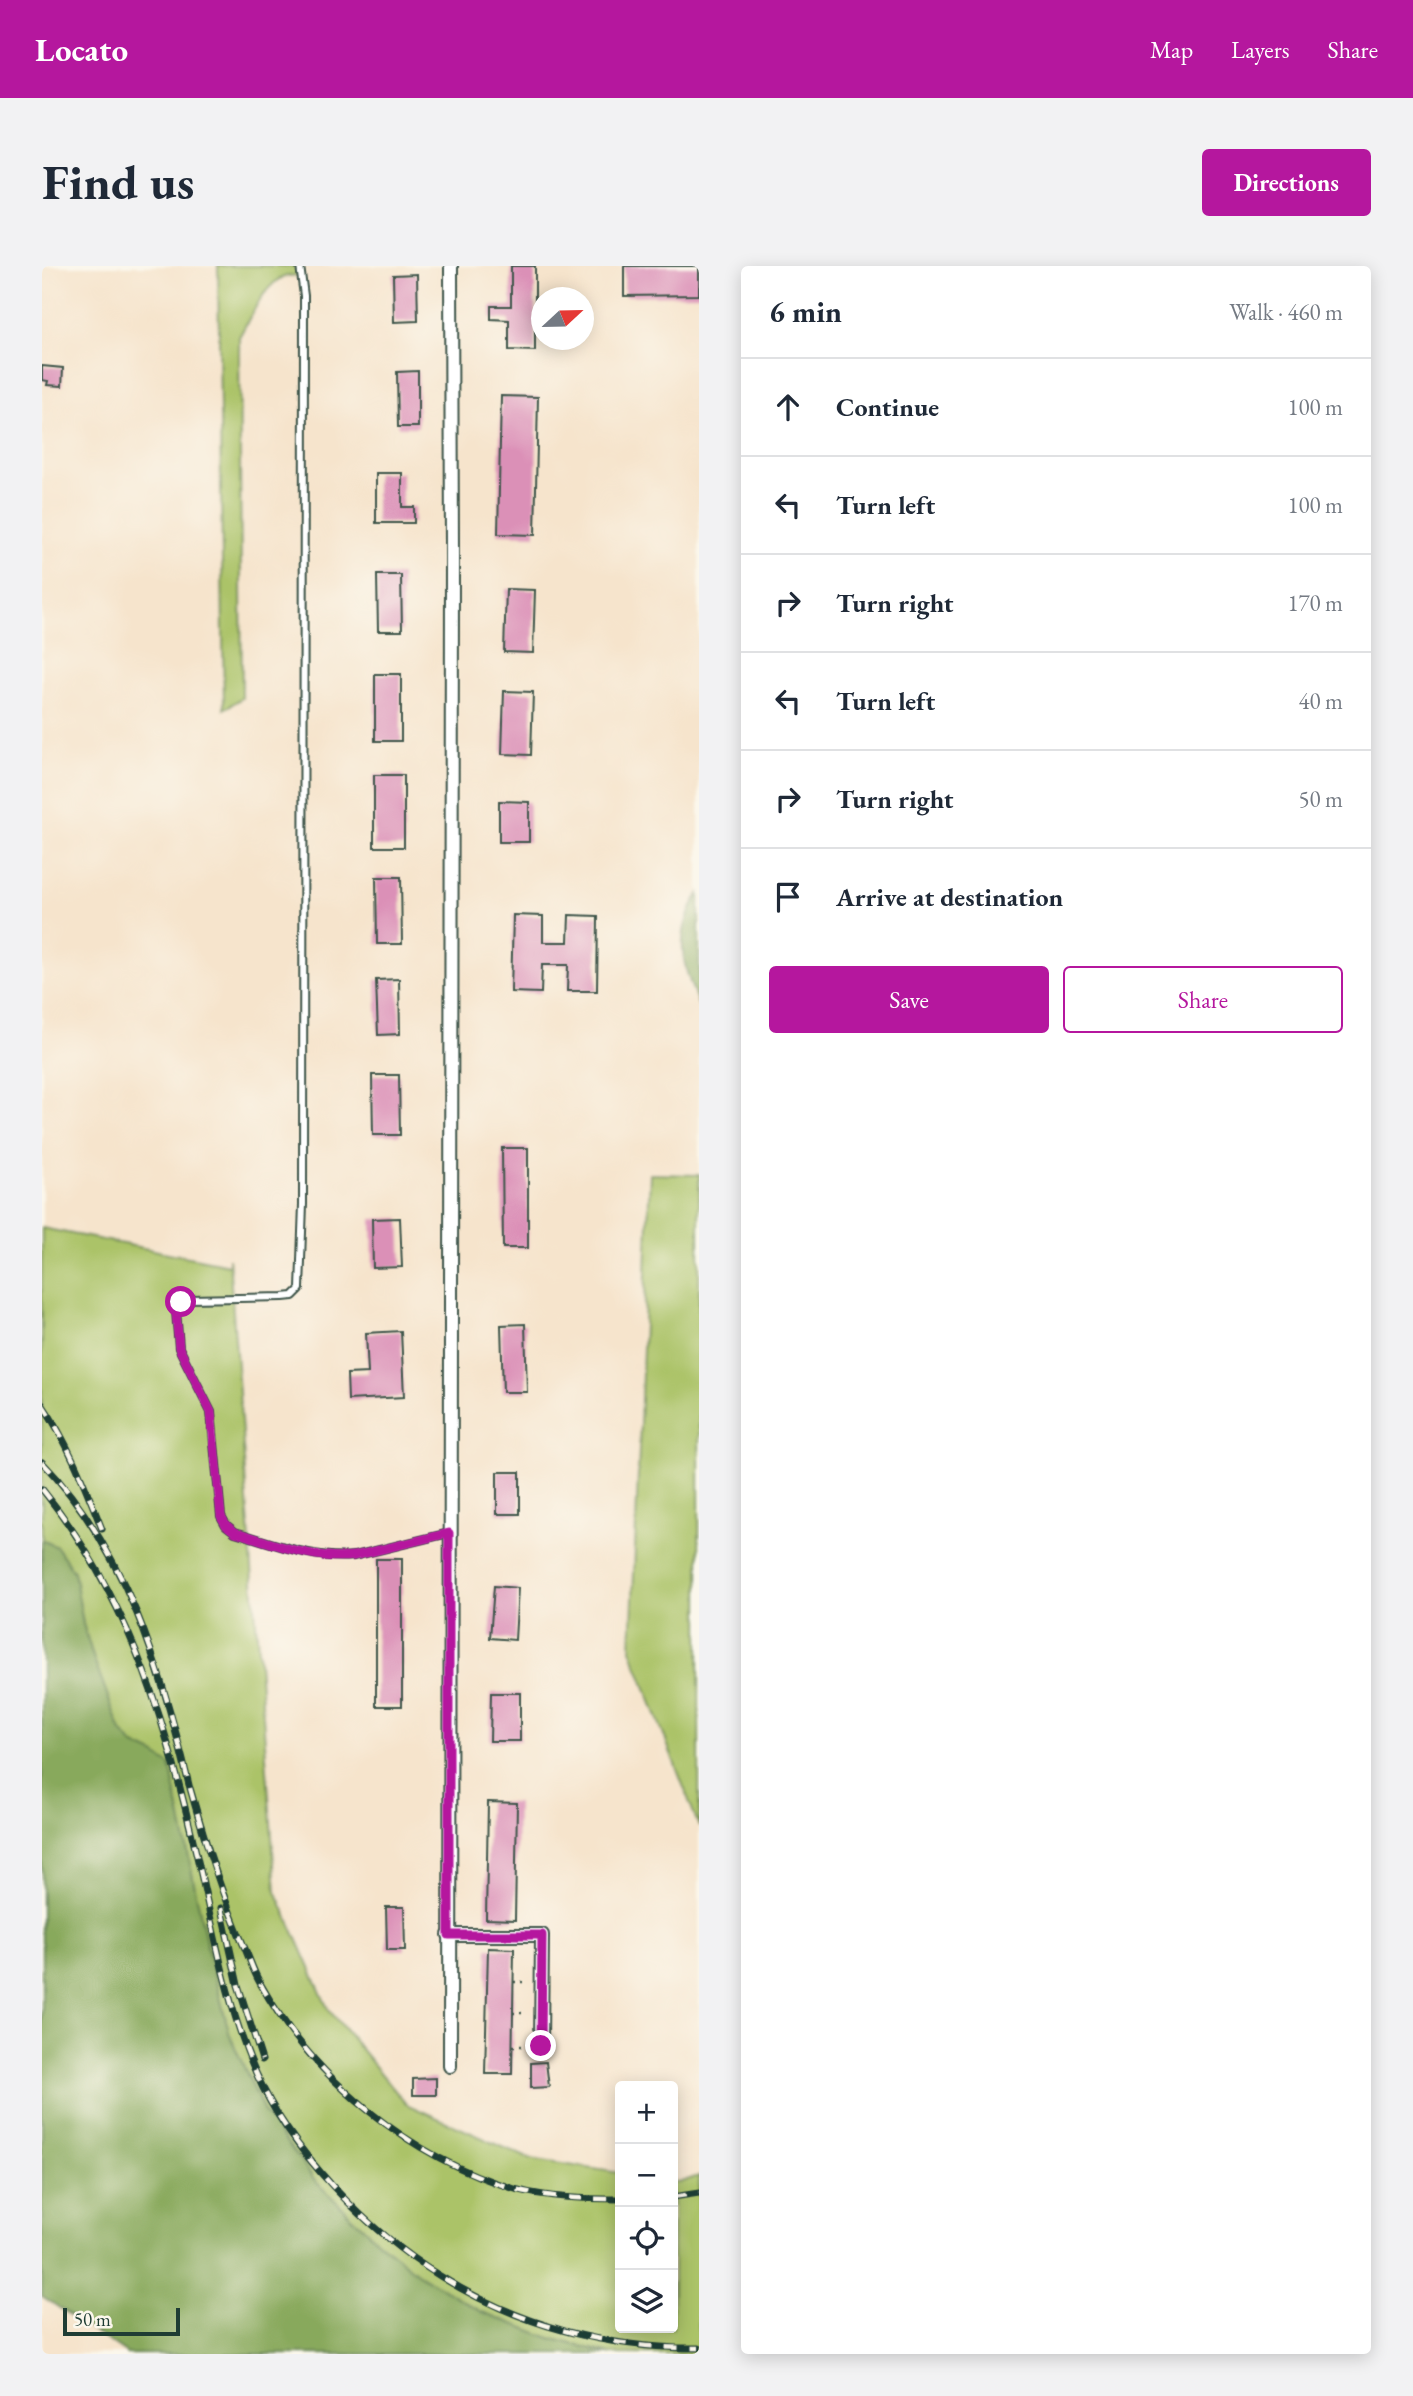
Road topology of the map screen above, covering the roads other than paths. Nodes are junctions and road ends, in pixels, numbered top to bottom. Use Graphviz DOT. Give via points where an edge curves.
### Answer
graph roads {
  1 [pos="300,266"];
  2 [pos="451,266"];
  3 [pos="449,1533"];
  4 [pos="449,1935"];
  5 [pos="541,2046"];
  6 [pos="450,2066"];
  1 -- 3 [label="lane" via="304,296 300,1289 293,1296 181,1302 176,1311 179,1348 211,1412 221,1516 235,1532 338,1558"];
  2 -- 3 [label="street"];
  3 -- 4 [label="street"];
  4 -- 5 [label="street" via="542,1935"];
  4 -- 6 [label="street"];
}
